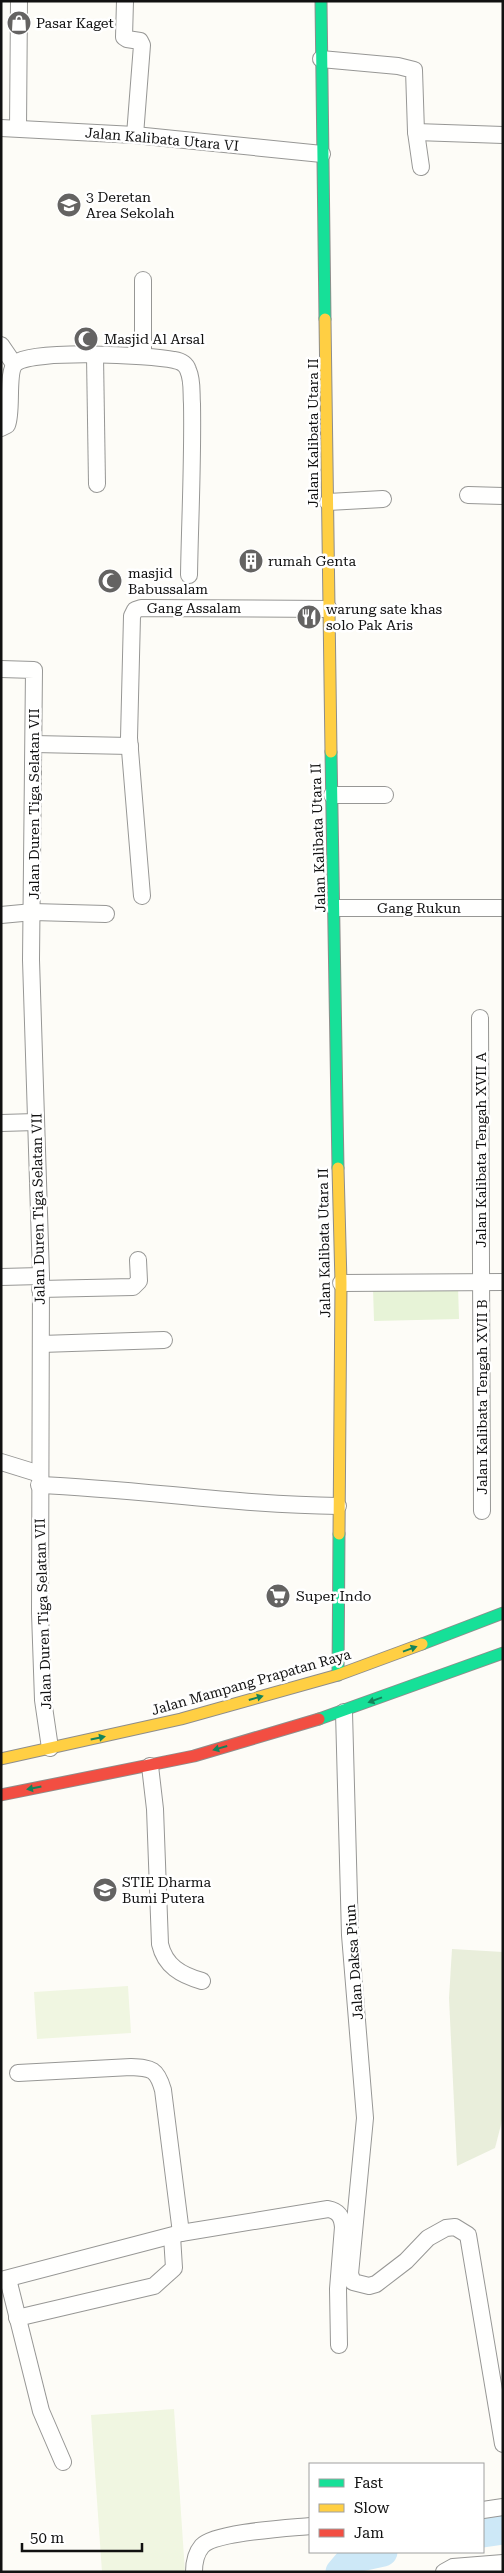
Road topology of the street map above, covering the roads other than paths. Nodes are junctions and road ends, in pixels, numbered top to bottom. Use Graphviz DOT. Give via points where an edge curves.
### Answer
graph roads {
  1 [pos="18,1"];
  2 [pos="125,1"];
  3 [pos="321,1"];
  4 [pos="321,59"];
  5 [pos="1,128"];
  6 [pos="18,128"];
  7 [pos="416,132"];
  8 [pos="503,135"];
  9 [pos="135,136"];
  10 [pos="322,154"];
  11 [pos="421,168"];
  12 [pos="143,280"];
  13 [pos="1,345"];
  14 [pos="95,356"];
  15 [pos="143,356"];
  16 [pos="14,364"];
  17 [pos="1,428"];
  18 [pos="97,484"];
  19 [pos="468,495"];
  20 [pos="503,496"];
  21 [pos="383,498"];
  22 [pos="328,502"];
  23 [pos="189,575"];
  24 [pos="329,608"];
  25 [pos="1,669"];
  26 [pos="34,744"];
  27 [pos="130,746"];
  28 [pos="332,794"];
  29 [pos="385,795"];
  30 [pos="142,896"];
  31 [pos="335,908"];
  32 [pos="503,908"];
  33 [pos="33,912"];
  34 [pos="106,914"];
  35 [pos="1,915"];
  36 [pos="480,1018"];
  37 [pos="36,1122"];
  38 [pos="1,1123"];
  39 [pos="138,1260"];
  40 [pos="1,1277"];
  41 [pos="41,1282"];
  42 [pos="342,1282"];
  43 [pos="482,1282"];
  44 [pos="503,1282"];
  45 [pos="164,1340"];
  46 [pos="41,1344"];
  47 [pos="1,1462"];
  48 [pos="40,1479"];
  49 [pos="338,1506"];
  50 [pos="482,1511"];
  51 [pos="503,1613"];
  52 [pos="502,1657"];
  53 [pos="338,1675"];
  54 [pos="344,1712"];
  55 [pos="50,1748"];
  56 [pos="3,1760"];
  57 [pos="150,1766"];
  58 [pos="1,1787"];
  59 [pos="7,1794"];
  60 [pos="202,1981"];
  61 [pos="18,2073"];
  62 [pos="176,2235"];
  63 [pos="5,2279"];
  64 [pos="17,2318"];
  65 [pos="339,2344"];
  66 [pos="503,2444"];
  67 [pos="63,2462"];
  68 [pos="503,2507"];
  69 [pos="484,2510"];
  70 [pos="309,2526"];
  71 [pos="503,2563"];
  72 [pos="194,2572"];
  73 [pos="444,2572"];
  1 -- 6 [label="street"];
  2 -- 9 [label="street" via="124,37 142,44"];
  3 -- 4 [label="street, Jalan Kalibata Utara II"];
  4 -- 7 [label="street" via="414,70"];
  4 -- 10 [label="street, Jalan Kalibata Utara II"];
  5 -- 6 [label="street, Jalan Kalibata Utara VI"];
  6 -- 9 [label="street, Jalan Kalibata Utara VI"];
  7 -- 8 [label="street"];
  7 -- 11 [label="street"];
  9 -- 10 [label="street, Jalan Kalibata Utara VI"];
  10 -- 22 [label="street, Jalan Kalibata Utara II"];
  12 -- 15 [label="street"];
  13 -- 16 [label="street"];
  14 -- 15 [label="street"];
  14 -- 16 [label="street" via="49,355 23,359"];
  14 -- 18 [label="street"];
  15 -- 23 [label="street" via="176,360 185,364 189,371 192,419"];
  16 -- 17 [label="street" via="11,372 11,416 8,425"];
  19 -- 20 [label="street"];
  21 -- 22 [label="street"];
  22 -- 24 [label="street, Jalan Kalibata Utara II"];
  24 -- 27 [label="street, Gang Assalam" via="135,610 132,616"];
  24 -- 28 [label="street, Jalan Kalibata Utara II"];
  25 -- 26 [label="street, Jalan Duren Tiga Selatan VII" via="34,670"];
  26 -- 27 [label="street"];
  26 -- 33 [label="street, Jalan Duren Tiga Selatan VII"];
  27 -- 30 [label="street"];
  28 -- 29 [label="street"];
  28 -- 31 [label="street, Jalan Kalibata Utara II"];
  31 -- 32 [label="street, Gang Rukun"];
  31 -- 42 [label="street, Jalan Kalibata Utara II"];
  33 -- 34 [label="street"];
  33 -- 35 [label="street"];
  33 -- 37 [label="street, Jalan Duren Tiga Selatan VII" via="31,960"];
  36 -- 43 [label="street, Jalan Kalibata Tengah XVII A"];
  37 -- 38 [label="street"];
  37 -- 41 [label="street, Jalan Duren Tiga Selatan VII"];
  39 -- 41 [label="street" via="139,1281 133,1287"];
  40 -- 41 [label="street"];
  41 -- 46 [label="street, Jalan Duren Tiga Selatan VII"];
  42 -- 43 [label="street"];
  42 -- 49 [label="street, Jalan Kalibata Utara II"];
  43 -- 44 [label="street"];
  43 -- 50 [label="street, Jalan Kalibata Tengah XVII B"];
  45 -- 46 [label="street"];
  46 -- 48 [label="street, Jalan Duren Tiga Selatan VII"];
  47 -- 48 [label="street"];
  48 -- 49 [label="street" via="258,1504"];
  48 -- 55 [label="street, Jalan Duren Tiga Selatan VII" via="43,1700"];
  49 -- 53 [label="street, Jalan Kalibata Utara II"];
  53 -- 51 [label="street, Jalan Mampang Prapatan Raya, one-way"];
  52 -- 54 [label="street, one-way"];
  55 -- 53 [label="street, Jalan Mampang Prapatan Raya, one-way" via="181,1719"];
  54 -- 57 [label="street, one-way"];
  54 -- 66 [label="street, Jalan Daksa Piun" via="350,1935 365,2118 350,2274 353,2282 376,2284 439,2231 455,2227 468,2234"];
  55 -- 56 [label="street, Jalan Mampang Prapatan Raya"];
  57 -- 59 [label="street, one-way"];
  57 -- 60 [label="street" via="163,1958 172,1967"];
  58 -- 59 [label="street"];
  61 -- 62 [label="street" via="131,2067 149,2068 158,2075 163,2090"];
  62 -- 63 [label="street"];
  62 -- 64 [label="street" via="174,2268 154,2286"];
  62 -- 65 [label="street" via="335,2210 342,2217"];
  63 -- 64 [label="street"];
  64 -- 67 [label="street" via="41,2411"];
  68 -- 69 [label="street"];
  70 -- 72 [label="street" via="218,2539 203,2545 196,2557"];
  71 -- 73 [label="street" via="453,2567"];
}
